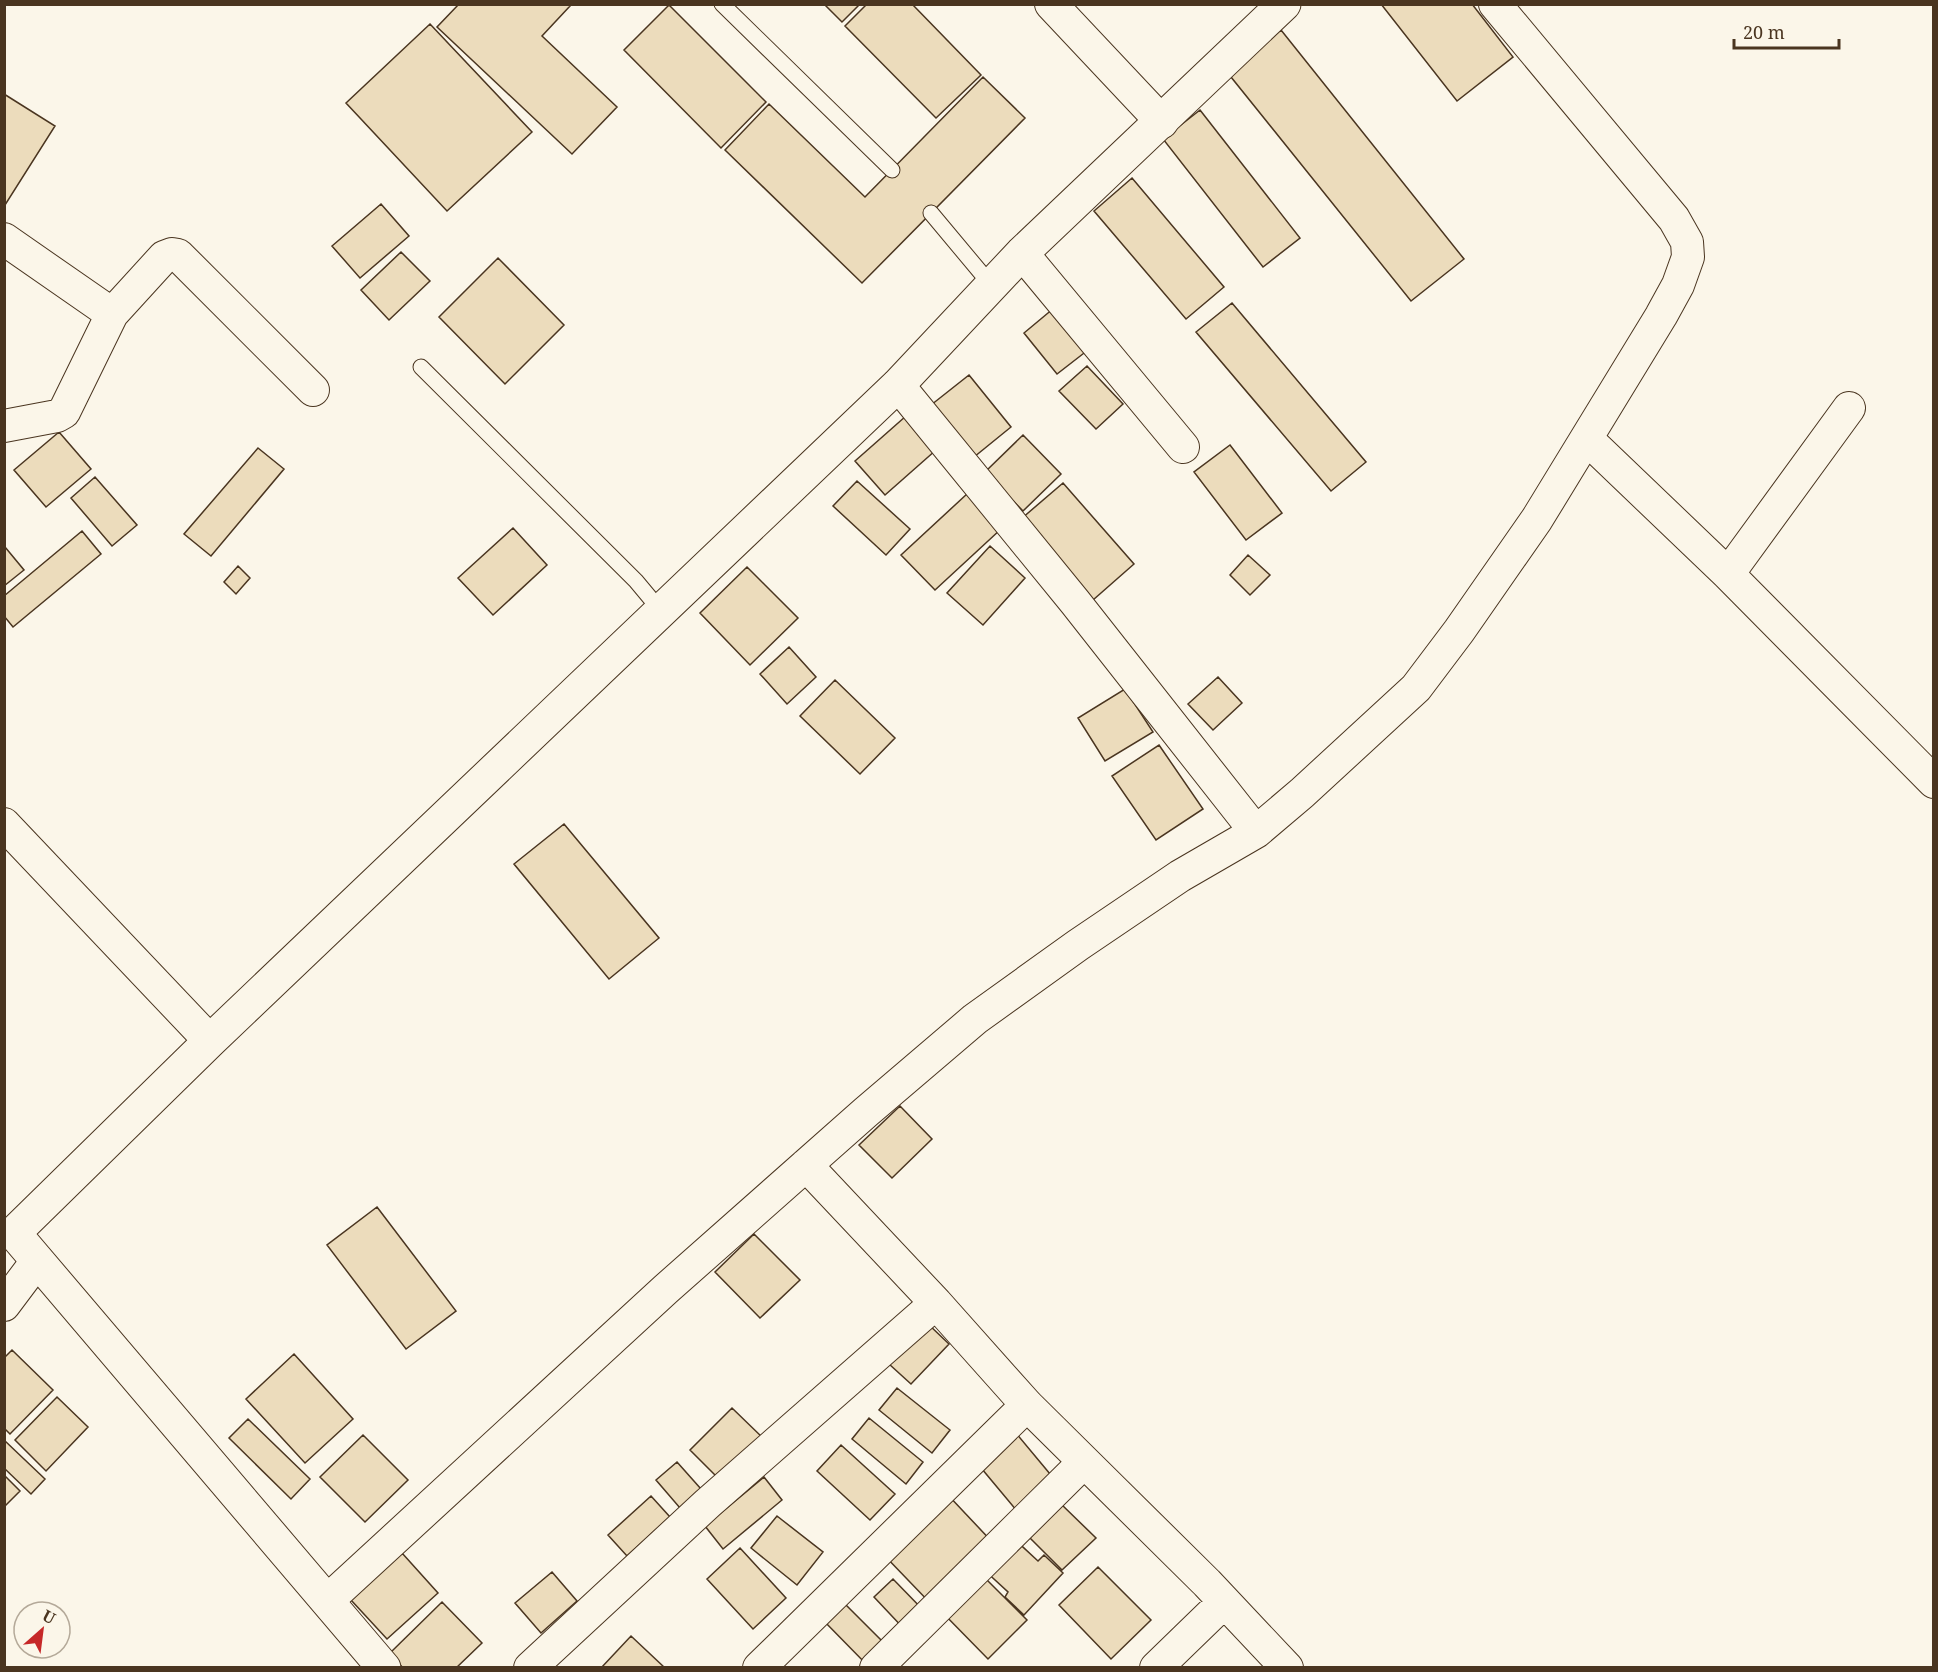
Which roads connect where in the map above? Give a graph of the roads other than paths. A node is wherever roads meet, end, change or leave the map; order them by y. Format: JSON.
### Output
{"nodes":[{"id":1,"x":722,"y":4,"type":"edge"},
{"id":2,"x":1051,"y":4,"type":"edge"},
{"id":3,"x":1284,"y":4,"type":"edge"},
{"id":4,"x":1495,"y":4,"type":"edge"},
{"id":5,"x":1162,"y":122,"type":"junction"},
{"id":6,"x":891,"y":170,"type":"dead end"},
{"id":7,"x":931,"y":213,"type":"dead end"},
{"id":8,"x":4,"y":239,"type":"edge"},
{"id":9,"x":1022,"y":253,"type":"junction"},
{"id":10,"x":992,"y":286,"type":"junction"},
{"id":11,"x":112,"y":314,"type":"junction"},
{"id":12,"x":421,"y":367,"type":"dead end"},
{"id":13,"x":898,"y":385,"type":"junction"},
{"id":14,"x":313,"y":390,"type":"dead end"},
{"id":15,"x":1849,"y":408,"type":"dead end"},
{"id":16,"x":4,"y":426,"type":"edge"},
{"id":17,"x":1587,"y":439,"type":"junction"},
{"id":18,"x":1183,"y":447,"type":"dead end"},
{"id":19,"x":1728,"y":574,"type":"junction"},
{"id":20,"x":661,"y":611,"type":"junction"},
{"id":21,"x":1934,"y":782,"type":"edge"},
{"id":22,"x":4,"y":824,"type":"edge"},
{"id":23,"x":1256,"y":832,"type":"junction"},
{"id":24,"x":210,"y":1041,"type":"junction"},
{"id":25,"x":806,"y":1165,"type":"junction"},
{"id":26,"x":9,"y":1228,"type":"edge"},
{"id":27,"x":37,"y":1261,"type":"junction"},
{"id":28,"x":936,"y":1303,"type":"junction"},
{"id":29,"x":4,"y":1305,"type":"edge"},
{"id":30,"x":1027,"y":1405,"type":"junction"},
{"id":31,"x":1084,"y":1462,"type":"junction"},
{"id":32,"x":327,"y":1601,"type":"junction"},
{"id":33,"x":1224,"y":1602,"type":"junction"},
{"id":34,"x":384,"y":1668,"type":"edge"},
{"id":35,"x":530,"y":1668,"type":"edge"},
{"id":36,"x":759,"y":1668,"type":"edge"},
{"id":37,"x":876,"y":1668,"type":"edge"},
{"id":38,"x":1156,"y":1668,"type":"edge"},
{"id":39,"x":1287,"y":1668,"type":"edge"}],
"edges":[{"from":1,"to":6,"type":"lane"},
{"from":2,"to":5,"type":"street"},
{"from":3,"to":5,"type":"street"},
{"from":4,"to":17,"type":"street"},
{"from":5,"to":9,"type":"street"},
{"from":7,"to":10,"type":"lane"},
{"from":8,"to":11,"type":"street"},
{"from":9,"to":10,"type":"street"},
{"from":9,"to":18,"type":"street"},
{"from":10,"to":13,"type":"street"},
{"from":11,"to":14,"type":"street"},
{"from":11,"to":16,"type":"street"},
{"from":12,"to":20,"type":"lane"},
{"from":13,"to":20,"type":"street"},
{"from":13,"to":23,"type":"street"},
{"from":15,"to":19,"type":"street"},
{"from":17,"to":19,"type":"street"},
{"from":17,"to":23,"type":"street"},
{"from":19,"to":21,"type":"street"},
{"from":20,"to":24,"type":"street"},
{"from":22,"to":24,"type":"street"},
{"from":23,"to":25,"type":"street"},
{"from":24,"to":26,"type":"street"},
{"from":25,"to":28,"type":"street"},
{"from":25,"to":32,"type":"street"},
{"from":26,"to":27,"type":"street"},
{"from":27,"to":29,"type":"street"},
{"from":27,"to":32,"type":"street"},
{"from":28,"to":30,"type":"street"},
{"from":28,"to":35,"type":"street"},
{"from":30,"to":31,"type":"street"},
{"from":30,"to":36,"type":"street"},
{"from":31,"to":33,"type":"street"},
{"from":31,"to":37,"type":"street"},
{"from":32,"to":34,"type":"street"},
{"from":33,"to":38,"type":"street"},
{"from":33,"to":39,"type":"street"}]}
